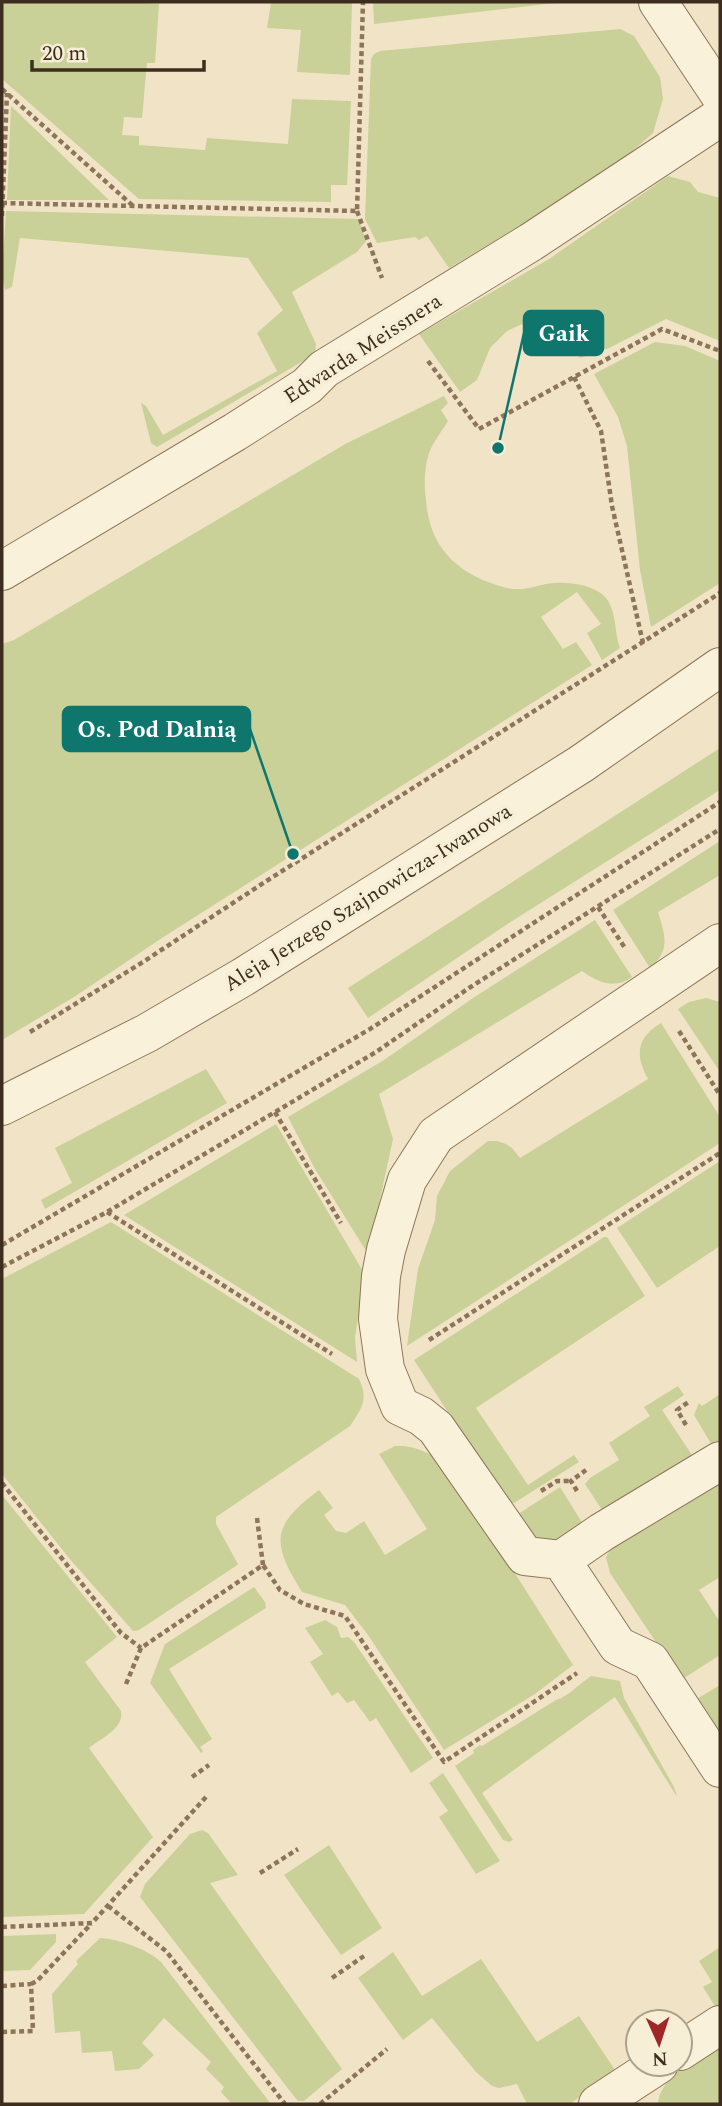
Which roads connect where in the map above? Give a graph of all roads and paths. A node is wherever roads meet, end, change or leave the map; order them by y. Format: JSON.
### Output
{"nodes":[{"id":1,"x":363,"y":2,"type":"edge"},
{"id":2,"x":658,"y":2,"type":"edge"},
{"id":3,"x":2,"y":89,"type":"edge"},
{"id":4,"x":7,"y":93,"type":"junction"},
{"id":5,"x":720,"y":95,"type":"edge"},
{"id":6,"x":720,"y":117,"type":"edge"},
{"id":7,"x":2,"y":203,"type":"edge"},
{"id":8,"x":133,"y":206,"type":"junction"},
{"id":9,"x":357,"y":211,"type":"junction"},
{"id":10,"x":2,"y":216,"type":"edge"},
{"id":11,"x":399,"y":323,"type":"junction"},
{"id":12,"x":720,"y":351,"type":"edge"},
{"id":13,"x":574,"y":377,"type":"junction"},
{"id":14,"x":2,"y":571,"type":"edge"},
{"id":15,"x":720,"y":593,"type":"edge"},
{"id":16,"x":643,"y":643,"type":"junction"},
{"id":17,"x":720,"y":667,"type":"edge"},
{"id":18,"x":720,"y":802,"type":"edge"},
{"id":19,"x":720,"y":829,"type":"edge"},
{"id":20,"x":720,"y":943,"type":"edge"},
{"id":21,"x":23,"y":1036,"type":"dead end"},
{"id":22,"x":2,"y":1106,"type":"edge"},
{"id":23,"x":275,"y":1112,"type":"junction"},
{"id":24,"x":2,"y":1245,"type":"edge"},
{"id":25,"x":2,"y":1267,"type":"edge"},
{"id":26,"x":381,"y":1276,"type":"junction"},
{"id":27,"x":690,"y":1401,"type":"dead end"},
{"id":28,"x":689,"y":1430,"type":"dead end"},
{"id":29,"x":720,"y":1461,"type":"edge"},
{"id":30,"x":571,"y":1481,"type":"dead end"},
{"id":31,"x":557,"y":1482,"type":"dead end"},
{"id":32,"x":2,"y":1483,"type":"edge"},
{"id":33,"x":257,"y":1518,"type":"dead end"},
{"id":34,"x":561,"y":1560,"type":"junction"},
{"id":35,"x":263,"y":1566,"type":"junction"},
{"id":36,"x":618,"y":1646,"type":"junction"},
{"id":37,"x":141,"y":1648,"type":"junction"},
{"id":38,"x":126,"y":1684,"type":"dead end"},
{"id":39,"x":209,"y":1765,"type":"dead end"},
{"id":40,"x":720,"y":1768,"type":"edge"},
{"id":41,"x":192,"y":1777,"type":"dead end"},
{"id":42,"x":206,"y":1797,"type":"dead end"},
{"id":43,"x":298,"y":1849,"type":"dead end"},
{"id":44,"x":260,"y":1873,"type":"dead end"},
{"id":45,"x":108,"y":1906,"type":"junction"},
{"id":46,"x":92,"y":1923,"type":"junction"},
{"id":47,"x":2,"y":1927,"type":"edge"},
{"id":48,"x":364,"y":1956,"type":"dead end"},
{"id":49,"x":332,"y":1978,"type":"dead end"},
{"id":50,"x":31,"y":1984,"type":"junction"},
{"id":51,"x":2,"y":1986,"type":"edge"},
{"id":52,"x":720,"y":2025,"type":"edge"},
{"id":53,"x":2,"y":2032,"type":"edge"},
{"id":54,"x":694,"y":2042,"type":"edge"},
{"id":55,"x":387,"y":2049,"type":"dead end"},
{"id":56,"x":638,"y":2078,"type":"edge"},
{"id":57,"x":285,"y":2104,"type":"edge"},
{"id":58,"x":320,"y":2104,"type":"edge"},
{"id":59,"x":598,"y":2104,"type":"edge"}],
"edges":[{"from":1,"to":9,"type":"path"},
{"from":2,"to":5,"type":"street"},
{"from":3,"to":4,"type":"path"},
{"from":4,"to":7,"type":"path"},
{"from":4,"to":8,"type":"path"},
{"from":6,"to":11,"type":"street","name":"Edwarda Meissnera"},
{"from":7,"to":8,"type":"path"},
{"from":7,"to":10,"type":"path"},
{"from":8,"to":9,"type":"path"},
{"from":9,"to":11,"type":"path"},
{"from":11,"to":13,"type":"path"},
{"from":11,"to":14,"type":"street","name":"Edwarda Meissnera"},
{"from":12,"to":13,"type":"path"},
{"from":13,"to":16,"type":"path"},
{"from":15,"to":16,"type":"path"},
{"from":16,"to":21,"type":"path"},
{"from":17,"to":22,"type":"street","name":"Aleja Jerzego Szajnowicza-Iwanowa"},
{"from":18,"to":24,"type":"path"},
{"from":19,"to":23,"type":"path"},
{"from":20,"to":26,"type":"street"},
{"from":23,"to":25,"type":"path"},
{"from":23,"to":26,"type":"path"},
{"from":26,"to":34,"type":"street"},
{"from":27,"to":28,"type":"path"},
{"from":29,"to":34,"type":"street"},
{"from":30,"to":31,"type":"path"},
{"from":32,"to":37,"type":"path"},
{"from":33,"to":35,"type":"path"},
{"from":34,"to":36,"type":"street"},
{"from":35,"to":36,"type":"path"},
{"from":35,"to":37,"type":"path"},
{"from":36,"to":40,"type":"street"},
{"from":37,"to":38,"type":"path"},
{"from":39,"to":41,"type":"path"},
{"from":42,"to":45,"type":"path"},
{"from":43,"to":44,"type":"path"},
{"from":45,"to":46,"type":"path"},
{"from":45,"to":57,"type":"path"},
{"from":46,"to":47,"type":"path"},
{"from":46,"to":50,"type":"path"},
{"from":48,"to":49,"type":"path"},
{"from":50,"to":51,"type":"path"},
{"from":50,"to":53,"type":"path"},
{"from":52,"to":54,"type":"street"},
{"from":55,"to":58,"type":"path"},
{"from":56,"to":59,"type":"street"}]}
